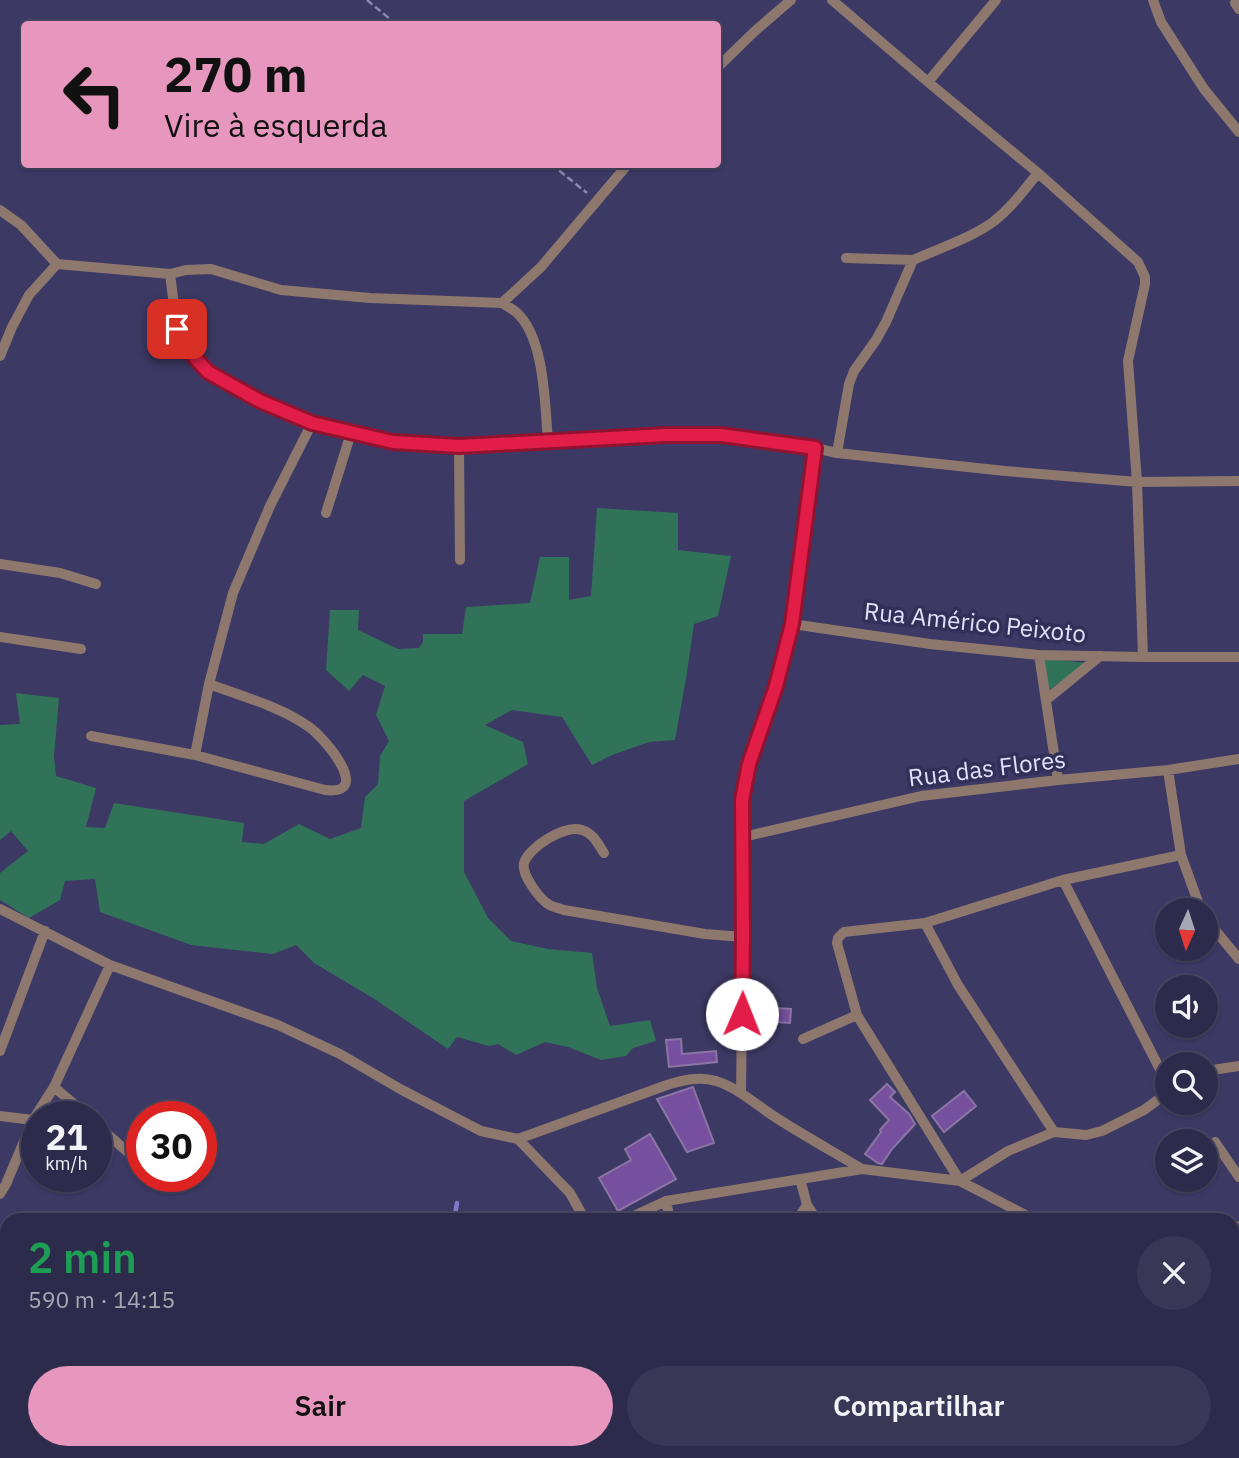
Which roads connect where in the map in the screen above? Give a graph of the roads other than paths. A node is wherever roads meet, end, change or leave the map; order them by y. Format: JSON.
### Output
{"nodes":[{"id":1,"x":791,"y":0,"type":"edge"},
{"id":2,"x":832,"y":0,"type":"edge"},
{"id":3,"x":996,"y":0,"type":"edge"},
{"id":4,"x":1153,"y":0,"type":"edge"},
{"id":5,"x":721,"y":64,"type":"edge"},
{"id":6,"x":928,"y":82,"type":"junction"},
{"id":7,"x":1239,"y":132,"type":"edge"},
{"id":8,"x":625,"y":168,"type":"edge"},
{"id":9,"x":1038,"y":173,"type":"junction"},
{"id":10,"x":0,"y":210,"type":"edge"},
{"id":11,"x":846,"y":258,"type":"dead end"},
{"id":12,"x":913,"y":260,"type":"junction"},
{"id":13,"x":57,"y":264,"type":"junction"},
{"id":14,"x":170,"y":274,"type":"junction"},
{"id":15,"x":502,"y":303,"type":"junction"},
{"id":16,"x":0,"y":356,"type":"edge"},
{"id":17,"x":312,"y":423,"type":"junction"},
{"id":18,"x":351,"y":433,"type":"junction"},
{"id":19,"x":548,"y":442,"type":"junction"},
{"id":20,"x":459,"y":446,"type":"junction"},
{"id":21,"x":815,"y":448,"type":"junction"},
{"id":22,"x":837,"y":453,"type":"junction"},
{"id":23,"x":1239,"y":481,"type":"edge"},
{"id":24,"x":1138,"y":482,"type":"junction"},
{"id":25,"x":326,"y":513,"type":"dead end"},
{"id":26,"x":460,"y":560,"type":"dead end"},
{"id":27,"x":0,"y":564,"type":"edge"},
{"id":28,"x":96,"y":584,"type":"dead end"},
{"id":29,"x":792,"y":624,"type":"junction"},
{"id":30,"x":0,"y":637,"type":"edge"},
{"id":31,"x":81,"y":649,"type":"dead end"},
{"id":32,"x":1039,"y":655,"type":"junction"},
{"id":33,"x":1100,"y":656,"type":"junction"},
{"id":34,"x":1143,"y":657,"type":"junction"},
{"id":35,"x":1239,"y":657,"type":"edge"},
{"id":36,"x":209,"y":684,"type":"junction"},
{"id":37,"x":1045,"y":700,"type":"junction"},
{"id":38,"x":90,"y":736,"type":"dead end"},
{"id":39,"x":195,"y":755,"type":"junction"},
{"id":40,"x":1239,"y":759,"type":"edge"},
{"id":41,"x":1168,"y":770,"type":"junction"},
{"id":42,"x":1058,"y":780,"type":"junction"},
{"id":43,"x":743,"y":836,"type":"junction"},
{"id":44,"x":604,"y":853,"type":"dead end"},
{"id":45,"x":1181,"y":855,"type":"junction"},
{"id":46,"x":1063,"y":880,"type":"junction"},
{"id":47,"x":1197,"y":898,"type":"edge"},
{"id":48,"x":0,"y":909,"type":"edge"},
{"id":49,"x":925,"y":923,"type":"junction"},
{"id":50,"x":45,"y":931,"type":"junction"},
{"id":51,"x":1218,"y":934,"type":"edge"},
{"id":52,"x":743,"y":937,"type":"junction"},
{"id":53,"x":1239,"y":959,"type":"edge"},
{"id":54,"x":110,"y":965,"type":"junction"},
{"id":55,"x":857,"y":1015,"type":"junction"},
{"id":56,"x":803,"y":1039,"type":"dead end"},
{"id":57,"x":0,"y":1051,"type":"edge"},
{"id":58,"x":1155,"y":1060,"type":"edge"},
{"id":59,"x":1239,"y":1066,"type":"edge"},
{"id":60,"x":1218,"y":1069,"type":"edge"},
{"id":61,"x":54,"y":1087,"type":"junction"},
{"id":62,"x":741,"y":1092,"type":"junction"},
{"id":63,"x":45,"y":1101,"type":"edge"},
{"id":64,"x":70,"y":1101,"type":"edge"},
{"id":65,"x":1155,"y":1102,"type":"edge"},
{"id":66,"x":0,"y":1116,"type":"edge"},
{"id":67,"x":21,"y":1119,"type":"edge"},
{"id":68,"x":1054,"y":1132,"type":"junction"},
{"id":69,"x":112,"y":1138,"type":"edge"},
{"id":70,"x":518,"y":1139,"type":"junction"},
{"id":71,"x":1218,"y":1146,"type":"edge"},
{"id":72,"x":21,"y":1148,"type":"edge"},
{"id":73,"x":126,"y":1151,"type":"edge"},
{"id":74,"x":862,"y":1169,"type":"junction"},
{"id":75,"x":1239,"y":1177,"type":"edge"},
{"id":76,"x":800,"y":1179,"type":"junction"},
{"id":77,"x":960,"y":1181,"type":"junction"},
{"id":78,"x":0,"y":1194,"type":"edge"},
{"id":79,"x":666,"y":1200,"type":"junction"},
{"id":80,"x":807,"y":1205,"type":"junction"},
{"id":81,"x":581,"y":1213,"type":"edge"},
{"id":82,"x":639,"y":1213,"type":"edge"},
{"id":83,"x":669,"y":1213,"type":"edge"},
{"id":84,"x":802,"y":1213,"type":"edge"},
{"id":85,"x":812,"y":1213,"type":"edge"},
{"id":86,"x":1022,"y":1213,"type":"edge"}],
"edges":[{"from":1,"to":5,"type":"street"},
{"from":2,"to":6,"type":"street"},
{"from":3,"to":6,"type":"street"},
{"from":4,"to":7,"type":"street"},
{"from":6,"to":9,"type":"street"},
{"from":8,"to":15,"type":"street"},
{"from":9,"to":12,"type":"street"},
{"from":9,"to":24,"type":"street"},
{"from":10,"to":13,"type":"street"},
{"from":11,"to":12,"type":"street"},
{"from":12,"to":22,"type":"street"},
{"from":13,"to":14,"type":"street"},
{"from":13,"to":16,"type":"street"},
{"from":14,"to":15,"type":"street"},
{"from":14,"to":17,"type":"street"},
{"from":15,"to":19,"type":"street"},
{"from":17,"to":18,"type":"street"},
{"from":17,"to":36,"type":"street"},
{"from":18,"to":20,"type":"street"},
{"from":18,"to":25,"type":"street"},
{"from":19,"to":20,"type":"street"},
{"from":19,"to":21,"type":"street"},
{"from":20,"to":26,"type":"street"},
{"from":21,"to":22,"type":"street"},
{"from":21,"to":29,"type":"street"},
{"from":22,"to":24,"type":"street"},
{"from":23,"to":24,"type":"street"},
{"from":24,"to":34,"type":"street"},
{"from":27,"to":28,"type":"street"},
{"from":29,"to":32,"type":"street","name":"Rua Américo Peixoto"},
{"from":29,"to":43,"type":"street"},
{"from":30,"to":31,"type":"street"},
{"from":32,"to":33,"type":"street","name":"Rua Américo Peixoto"},
{"from":32,"to":37,"type":"street"},
{"from":33,"to":34,"type":"street","name":"Rua Américo Peixoto"},
{"from":33,"to":37,"type":"street"},
{"from":34,"to":35,"type":"street","name":"Rua Américo Peixoto"},
{"from":36,"to":39,"type":"street"},
{"from":36,"to":39,"type":"street"},
{"from":37,"to":42,"type":"street"},
{"from":38,"to":39,"type":"street"},
{"from":40,"to":41,"type":"street","name":"Rua das Flores"},
{"from":41,"to":42,"type":"street","name":"Rua das Flores"},
{"from":41,"to":45,"type":"street"},
{"from":42,"to":43,"type":"street","name":"Rua das Flores"},
{"from":43,"to":52,"type":"street"},
{"from":44,"to":52,"type":"street"},
{"from":45,"to":46,"type":"street"},
{"from":45,"to":47,"type":"street"},
{"from":46,"to":49,"type":"street"},
{"from":46,"to":58,"type":"street"},
{"from":48,"to":50,"type":"street"},
{"from":49,"to":55,"type":"street"},
{"from":49,"to":68,"type":"street"},
{"from":50,"to":54,"type":"street"},
{"from":50,"to":57,"type":"street"},
{"from":51,"to":53,"type":"street"},
{"from":52,"to":62,"type":"street"},
{"from":54,"to":61,"type":"street"},
{"from":54,"to":70,"type":"street"},
{"from":55,"to":56,"type":"street"},
{"from":55,"to":77,"type":"street"},
{"from":59,"to":60,"type":"street"},
{"from":61,"to":63,"type":"street"},
{"from":61,"to":64,"type":"street"},
{"from":62,"to":70,"type":"street"},
{"from":62,"to":74,"type":"street"},
{"from":65,"to":68,"type":"street"},
{"from":66,"to":67,"type":"street"},
{"from":68,"to":77,"type":"street"},
{"from":69,"to":73,"type":"street"},
{"from":70,"to":81,"type":"street"},
{"from":71,"to":75,"type":"street"},
{"from":72,"to":78,"type":"street"},
{"from":74,"to":76,"type":"street"},
{"from":74,"to":77,"type":"street"},
{"from":76,"to":79,"type":"street"},
{"from":76,"to":80,"type":"street"},
{"from":77,"to":86,"type":"street"},
{"from":79,"to":82,"type":"street"},
{"from":79,"to":83,"type":"street"},
{"from":80,"to":84,"type":"street"},
{"from":80,"to":85,"type":"street"}]}
